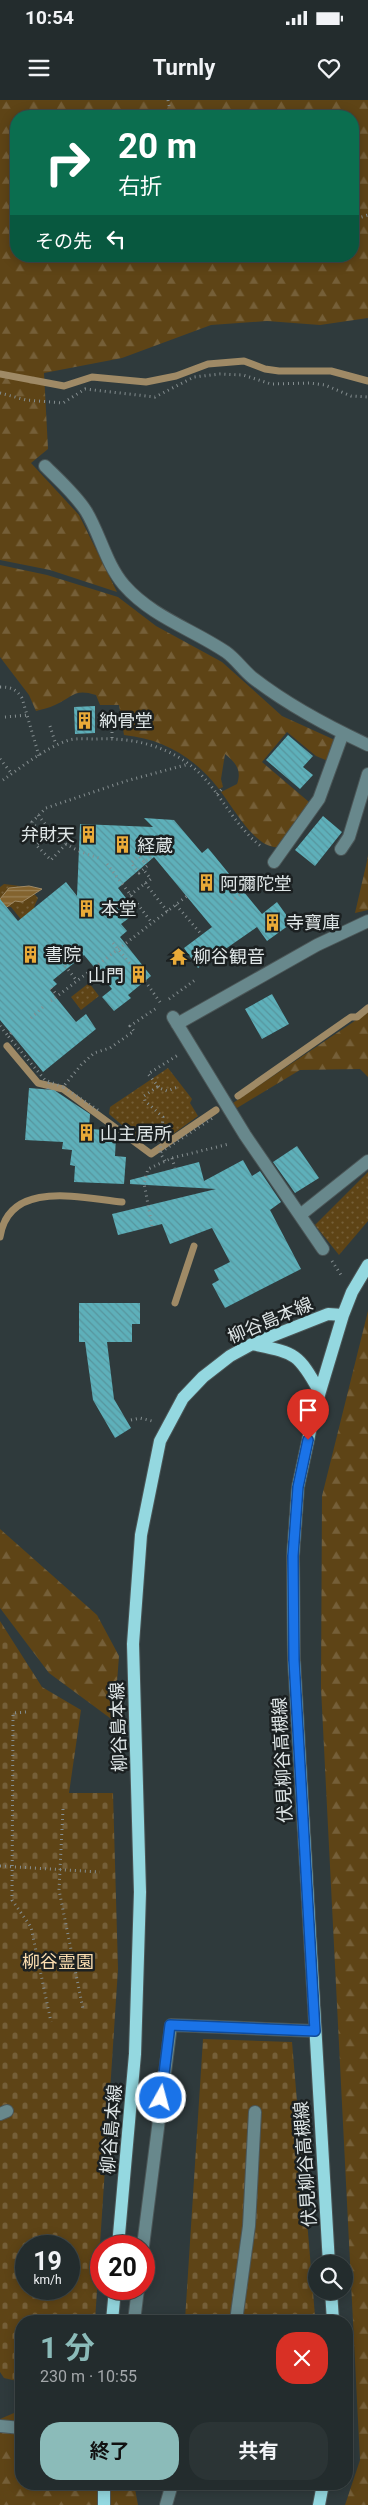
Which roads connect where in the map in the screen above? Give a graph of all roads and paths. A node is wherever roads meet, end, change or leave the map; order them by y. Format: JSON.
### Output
{"nodes":[{"id":1,"x":0,"y":393,"type":"edge"},
{"id":2,"x":368,"y":397,"type":"edge"},
{"id":3,"x":44,"y":466,"type":"dead end"},
{"id":4,"x":0,"y":686,"type":"edge"},
{"id":5,"x":28,"y":715,"type":"junction"},
{"id":6,"x":5,"y":717,"type":"dead end"},
{"id":7,"x":50,"y":726,"type":"dead end"},
{"id":8,"x":112,"y":727,"type":"dead end"},
{"id":9,"x":343,"y":733,"type":"junction"},
{"id":10,"x":86,"y":734,"type":"dead end"},
{"id":11,"x":112,"y":738,"type":"junction"},
{"id":12,"x":86,"y":739,"type":"junction"},
{"id":13,"x":56,"y":745,"type":"junction"},
{"id":14,"x":368,"y":745,"type":"edge"},
{"id":15,"x":39,"y":756,"type":"junction"},
{"id":16,"x":0,"y":759,"type":"edge"},
{"id":17,"x":190,"y":764,"type":"junction"},
{"id":18,"x":12,"y":774,"type":"junction"},
{"id":19,"x":368,"y":774,"type":"edge"},
{"id":20,"x":3,"y":780,"type":"dead end"},
{"id":21,"x":222,"y":789,"type":"dead end"},
{"id":22,"x":217,"y":794,"type":"junction"},
{"id":23,"x":38,"y":815,"type":"junction"},
{"id":24,"x":145,"y":836,"type":"dead end"},
{"id":25,"x":66,"y":844,"type":"junction"},
{"id":26,"x":342,"y":850,"type":"dead end"},
{"id":27,"x":277,"y":858,"type":"junction"},
{"id":28,"x":102,"y":859,"type":"dead end"},
{"id":29,"x":144,"y":862,"type":"junction"},
{"id":30,"x":107,"y":864,"type":"dead end"},
{"id":31,"x":143,"y":869,"type":"junction"},
{"id":32,"x":145,"y":883,"type":"junction"},
{"id":33,"x":130,"y":895,"type":"junction"},
{"id":34,"x":187,"y":896,"type":"dead end"},
{"id":35,"x":232,"y":902,"type":"dead end"},
{"id":36,"x":176,"y":905,"type":"junction"},
{"id":37,"x":168,"y":912,"type":"junction"},
{"id":38,"x":368,"y":921,"type":"edge"},
{"id":39,"x":152,"y":923,"type":"junction"},
{"id":40,"x":202,"y":935,"type":"dead end"},
{"id":41,"x":113,"y":943,"type":"dead end"},
{"id":42,"x":118,"y":950,"type":"junction"},
{"id":43,"x":59,"y":958,"type":"dead end"},
{"id":44,"x":133,"y":967,"type":"dead end"},
{"id":45,"x":195,"y":980,"type":"dead end"},
{"id":46,"x":77,"y":981,"type":"junction"},
{"id":47,"x":144,"y":981,"type":"dead end"},
{"id":48,"x":51,"y":988,"type":"dead end"},
{"id":49,"x":57,"y":996,"type":"junction"},
{"id":50,"x":51,"y":1001,"type":"dead end"},
{"id":51,"x":161,"y":1003,"type":"dead end"},
{"id":52,"x":43,"y":1007,"type":"dead end"},
{"id":53,"x":31,"y":1018,"type":"dead end"},
{"id":54,"x":0,"y":1026,"type":"edge"},
{"id":55,"x":191,"y":1047,"type":"junction"},
{"id":56,"x":49,"y":1083,"type":"junction"},
{"id":57,"x":63,"y":1087,"type":"junction"},
{"id":58,"x":178,"y":1087,"type":"dead end"},
{"id":59,"x":159,"y":1088,"type":"junction"},
{"id":60,"x":48,"y":1089,"type":"dead end"},
{"id":61,"x":98,"y":1110,"type":"dead end"},
{"id":62,"x":215,"y":1116,"type":"dead end"},
{"id":63,"x":245,"y":1135,"type":"junction"},
{"id":64,"x":161,"y":1152,"type":"junction"},
{"id":65,"x":172,"y":1158,"type":"junction"},
{"id":66,"x":165,"y":1161,"type":"junction"},
{"id":67,"x":368,"y":1161,"type":"edge"},
{"id":68,"x":175,"y":1168,"type":"dead end"},
{"id":69,"x":304,"y":1212,"type":"dead end"},
{"id":70,"x":152,"y":1226,"type":"dead end"},
{"id":71,"x":324,"y":1249,"type":"dead end"},
{"id":72,"x":368,"y":1265,"type":"edge"},
{"id":73,"x":343,"y":1315,"type":"junction"},
{"id":74,"x":252,"y":1344,"type":"junction"},
{"id":75,"x":319,"y":1391,"type":"junction"},
{"id":76,"x":131,"y":1420,"type":"dead end"},
{"id":77,"x":156,"y":1423,"type":"dead end"},
{"id":78,"x":26,"y":1712,"type":"dead end"},
{"id":79,"x":63,"y":1809,"type":"dead end"},
{"id":80,"x":0,"y":1866,"type":"edge"},
{"id":81,"x":13,"y":1867,"type":"junction"},
{"id":82,"x":61,"y":1870,"type":"junction"},
{"id":83,"x":100,"y":1872,"type":"dead end"},
{"id":84,"x":84,"y":2009,"type":"dead end"},
{"id":85,"x":51,"y":2022,"type":"dead end"},
{"id":86,"x":315,"y":2031,"type":"junction"},
{"id":87,"x":255,"y":2112,"type":"dead end"},
{"id":88,"x":119,"y":2235,"type":"edge"},
{"id":89,"x":144,"y":2235,"type":"edge"},
{"id":90,"x":328,"y":2255,"type":"edge"},
{"id":91,"x":113,"y":2300,"type":"edge"},
{"id":92,"x":137,"y":2300,"type":"edge"},
{"id":93,"x":332,"y":2300,"type":"edge"},
{"id":94,"x":112,"y":2315,"type":"edge"},
{"id":95,"x":135,"y":2315,"type":"edge"},
{"id":96,"x":237,"y":2315,"type":"edge"},
{"id":97,"x":333,"y":2315,"type":"edge"},
{"id":98,"x":0,"y":2426,"type":"edge"},
{"id":99,"x":15,"y":2427,"type":"edge"},
{"id":100,"x":104,"y":2490,"type":"edge"},
{"id":101,"x":170,"y":2490,"type":"edge"},
{"id":102,"x":322,"y":2490,"type":"edge"},
{"id":103,"x":104,"y":2505,"type":"edge"},
{"id":104,"x":166,"y":2505,"type":"edge"},
{"id":105,"x":319,"y":2505,"type":"edge"}],
"edges":[{"from":1,"to":2,"type":"path"},
{"from":3,"to":9,"type":"street"},
{"from":4,"to":5,"type":"path"},
{"from":5,"to":6,"type":"path"},
{"from":5,"to":15,"type":"path"},
{"from":7,"to":13,"type":"path"},
{"from":8,"to":11,"type":"path"},
{"from":9,"to":14,"type":"street"},
{"from":9,"to":27,"type":"street"},
{"from":10,"to":12,"type":"path"},
{"from":11,"to":12,"type":"path"},
{"from":11,"to":17,"type":"path"},
{"from":12,"to":13,"type":"path"},
{"from":13,"to":15,"type":"path"},
{"from":15,"to":18,"type":"path"},
{"from":16,"to":18,"type":"path"},
{"from":17,"to":22,"type":"path"},
{"from":17,"to":23,"type":"path"},
{"from":18,"to":20,"type":"path"},
{"from":19,"to":26,"type":"street"},
{"from":21,"to":22,"type":"path"},
{"from":22,"to":27,"type":"path"},
{"from":23,"to":25,"type":"path"},
{"from":23,"to":25,"type":"path"},
{"from":24,"to":29,"type":"path"},
{"from":25,"to":28,"type":"path"},
{"from":27,"to":35,"type":"path"},
{"from":29,"to":31,"type":"path"},
{"from":29,"to":31,"type":"path"},
{"from":30,"to":33,"type":"path"},
{"from":31,"to":32,"type":"path"},
{"from":32,"to":33,"type":"path"},
{"from":32,"to":37,"type":"path"},
{"from":33,"to":39,"type":"path"},
{"from":34,"to":36,"type":"path"},
{"from":36,"to":37,"type":"path"},
{"from":36,"to":40,"type":"path"},
{"from":37,"to":39,"type":"path"},
{"from":38,"to":55,"type":"street"},
{"from":39,"to":42,"type":"path"},
{"from":41,"to":42,"type":"path"},
{"from":42,"to":44,"type":"path"},
{"from":42,"to":46,"type":"path"},
{"from":43,"to":46,"type":"path"},
{"from":45,"to":57,"type":"path"},
{"from":46,"to":49,"type":"path"},
{"from":47,"to":51,"type":"path"},
{"from":48,"to":49,"type":"path"},
{"from":49,"to":50,"type":"path"},
{"from":52,"to":53,"type":"path"},
{"from":54,"to":56,"type":"path"},
{"from":55,"to":59,"type":"path"},
{"from":55,"to":63,"type":"street"},
{"from":56,"to":57,"type":"path"},
{"from":56,"to":60,"type":"path"},
{"from":57,"to":61,"type":"path"},
{"from":58,"to":59,"type":"path"},
{"from":59,"to":64,"type":"path"},
{"from":62,"to":64,"type":"path"},
{"from":63,"to":65,"type":"path"},
{"from":63,"to":71,"type":"street"},
{"from":64,"to":66,"type":"path"},
{"from":65,"to":66,"type":"path"},
{"from":65,"to":68,"type":"path"},
{"from":66,"to":70,"type":"path"},
{"from":67,"to":69,"type":"street"},
{"from":72,"to":73,"type":"main road","name":"伏見柳谷高槻線"},
{"from":73,"to":74,"type":"main road","name":"柳谷島本線"},
{"from":73,"to":75,"type":"main road","name":"伏見柳谷高槻線"},
{"from":74,"to":75,"type":"main road"},
{"from":74,"to":88,"type":"main road","name":"柳谷島本線"},
{"from":75,"to":86,"type":"main road","name":"伏見柳谷高槻線"},
{"from":76,"to":77,"type":"path"},
{"from":78,"to":81,"type":"path"},
{"from":79,"to":82,"type":"path"},
{"from":80,"to":81,"type":"path"},
{"from":81,"to":82,"type":"path"},
{"from":81,"to":85,"type":"path"},
{"from":82,"to":83,"type":"path"},
{"from":82,"to":84,"type":"path"},
{"from":86,"to":89,"type":"street"},
{"from":86,"to":90,"type":"main road","name":"伏見柳谷高槻線"},
{"from":87,"to":96,"type":"street"},
{"from":91,"to":94,"type":"main road"},
{"from":92,"to":95,"type":"street"},
{"from":93,"to":97,"type":"main road"},
{"from":98,"to":99,"type":"street"},
{"from":100,"to":103,"type":"main road"},
{"from":101,"to":104,"type":"street"},
{"from":102,"to":105,"type":"main road"}]}
